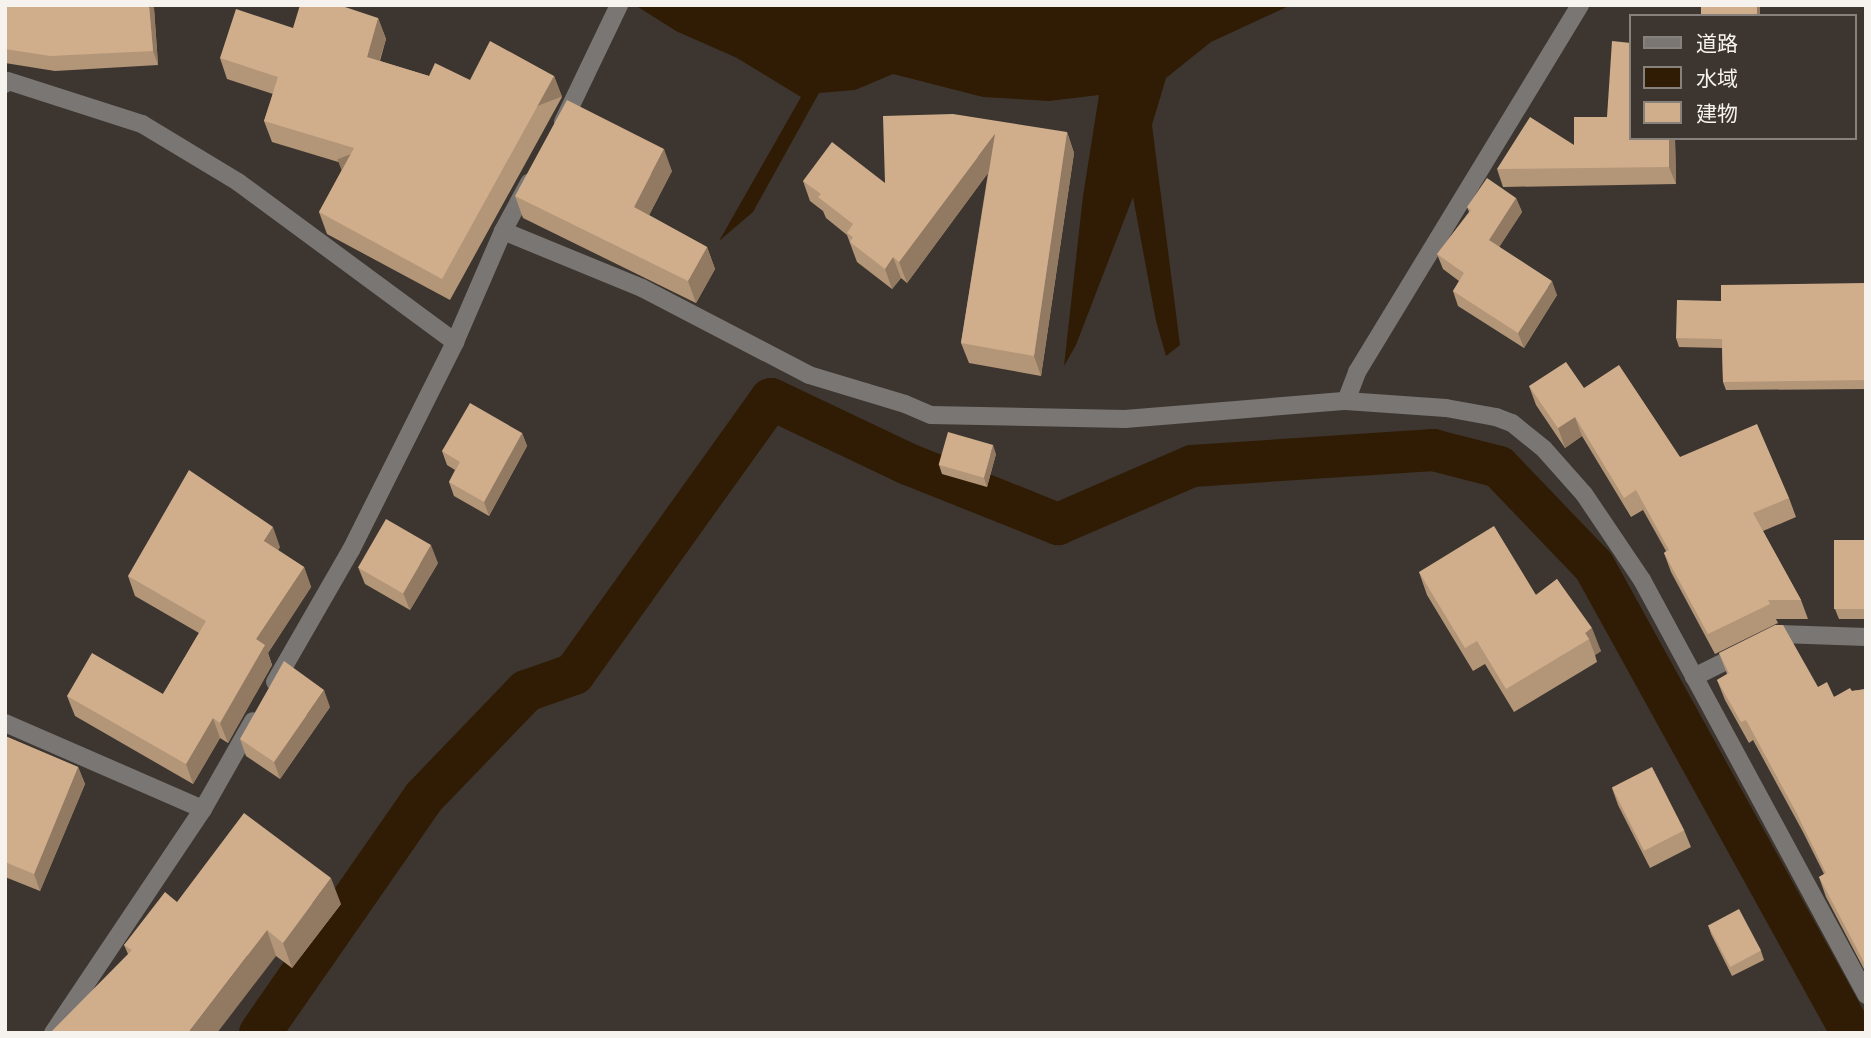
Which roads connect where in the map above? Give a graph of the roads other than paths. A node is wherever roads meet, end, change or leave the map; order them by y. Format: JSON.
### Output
{"nodes":[{"id":1,"x":1580,"y":5,"type":"edge"},
{"id":2,"x":615,"y":12,"type":"edge"},
{"id":3,"x":5,"y":84,"type":"edge"},
{"id":4,"x":554,"y":139,"type":"edge"},
{"id":5,"x":541,"y":162,"type":"edge"},
{"id":6,"x":503,"y":231,"type":"junction"},
{"id":7,"x":455,"y":342,"type":"junction"},
{"id":8,"x":1346,"y":401,"type":"junction"},
{"id":9,"x":1866,"y":636,"type":"edge"},
{"id":10,"x":1694,"y":677,"type":"junction"},
{"id":11,"x":5,"y":723,"type":"edge"},
{"id":12,"x":203,"y":809,"type":"junction"},
{"id":13,"x":1866,"y":995,"type":"edge"},
{"id":14,"x":53,"y":1033,"type":"edge"}],
"edges":[{"from":1,"to":8,"type":"street"},
{"from":2,"to":4,"type":"street"},
{"from":3,"to":7,"type":"street"},
{"from":5,"to":6,"type":"street"},
{"from":6,"to":7,"type":"street"},
{"from":6,"to":8,"type":"street"},
{"from":7,"to":12,"type":"street"},
{"from":8,"to":10,"type":"street"},
{"from":9,"to":10,"type":"street"},
{"from":10,"to":13,"type":"street"},
{"from":11,"to":12,"type":"street"},
{"from":12,"to":14,"type":"street"}]}
